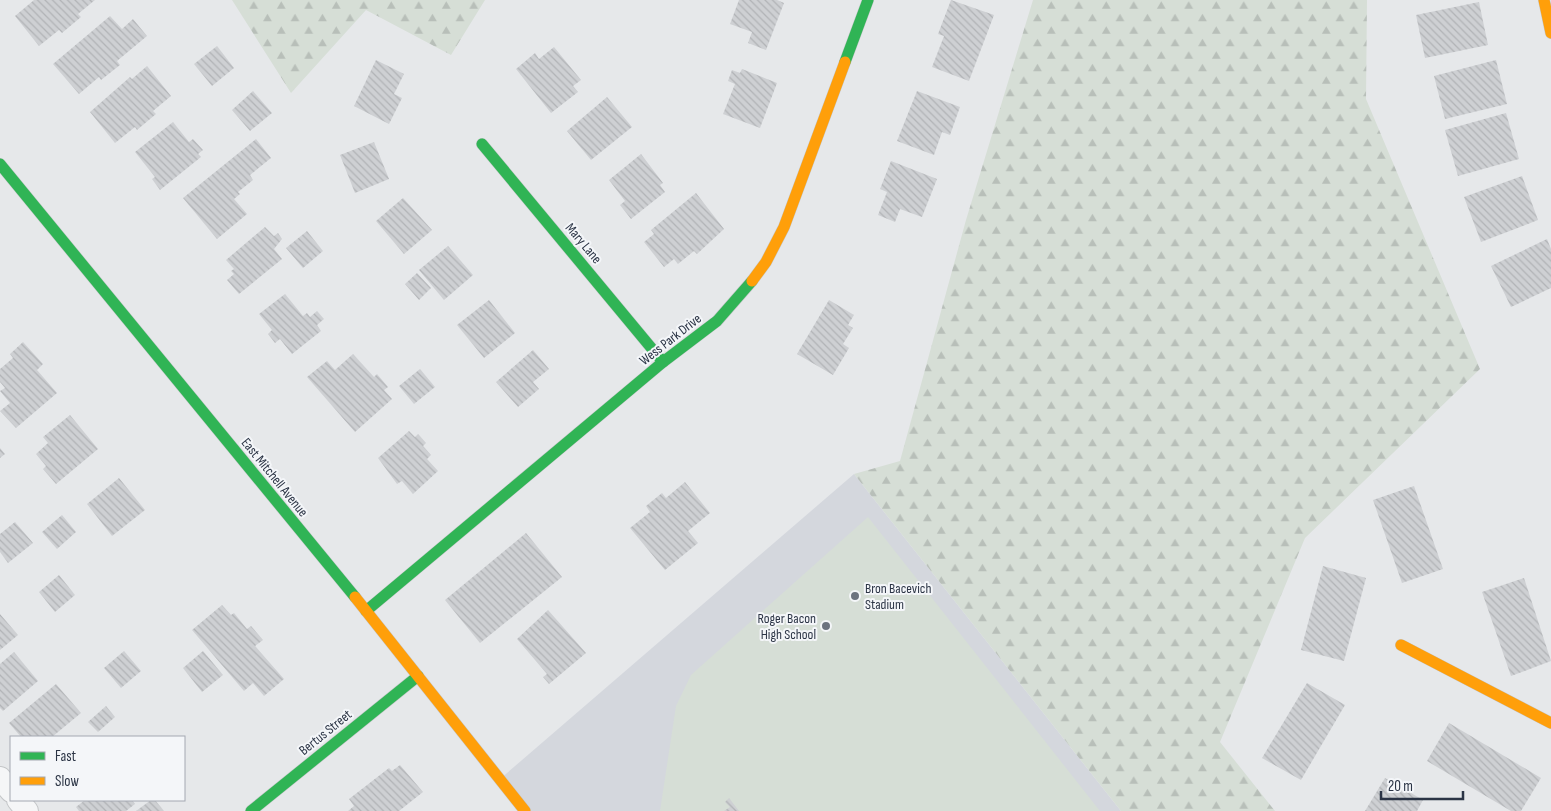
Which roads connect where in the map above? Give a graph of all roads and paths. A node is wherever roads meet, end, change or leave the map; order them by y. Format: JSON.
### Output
{"nodes":[{"id":1,"x":868,"y":0,"type":"edge"},
{"id":2,"x":1544,"y":0,"type":"edge"},
{"id":3,"x":1551,"y":33,"type":"edge"},
{"id":4,"x":482,"y":144,"type":"dead end"},
{"id":5,"x":0,"y":164,"type":"edge"},
{"id":6,"x":663,"y":362,"type":"junction"},
{"id":7,"x":366,"y":611,"type":"junction"},
{"id":8,"x":1402,"y":645,"type":"dead end"},
{"id":9,"x":418,"y":676,"type":"junction"},
{"id":10,"x":1551,"y":723,"type":"edge"},
{"id":11,"x":0,"y":778,"type":"edge"},
{"id":12,"x":10,"y":791,"type":"edge"},
{"id":13,"x":19,"y":801,"type":"edge"},
{"id":14,"x":27,"y":811,"type":"edge"},
{"id":15,"x":251,"y":811,"type":"edge"},
{"id":16,"x":525,"y":811,"type":"edge"}],
"edges":[{"from":1,"to":6,"type":"street","name":"Wess Park Drive"},
{"from":2,"to":3,"type":"street"},
{"from":4,"to":6,"type":"street","name":"Mary Lane"},
{"from":5,"to":7,"type":"street","name":"East Mitchell Avenue"},
{"from":6,"to":7,"type":"street","name":"Wess Park Drive"},
{"from":7,"to":9,"type":"street","name":"East Mitchell Avenue"},
{"from":8,"to":10,"type":"street"},
{"from":9,"to":15,"type":"street","name":"Bertus Street"},
{"from":9,"to":16,"type":"street","name":"East Mitchell Avenue"},
{"from":11,"to":12,"type":"street"},
{"from":13,"to":14,"type":"street"}]}
